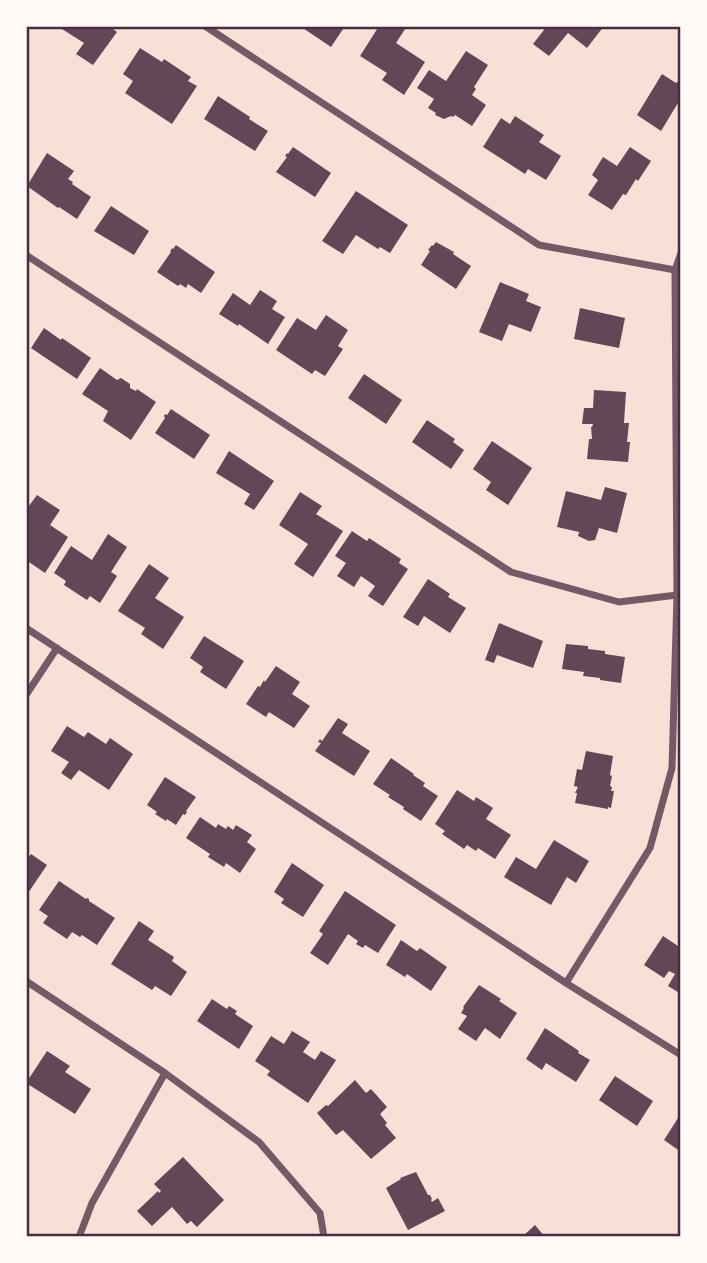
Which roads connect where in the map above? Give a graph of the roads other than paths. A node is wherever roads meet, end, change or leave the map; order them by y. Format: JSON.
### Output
{"nodes":[{"id":1,"x":205,"y":26,"type":"edge"},
{"id":2,"x":681,"y":253,"type":"edge"},
{"id":3,"x":26,"y":255,"type":"edge"},
{"id":4,"x":675,"y":270,"type":"junction"},
{"id":5,"x":677,"y":595,"type":"junction"},
{"id":6,"x":26,"y":628,"type":"edge"},
{"id":7,"x":57,"y":648,"type":"junction"},
{"id":8,"x":26,"y":695,"type":"edge"},
{"id":9,"x":26,"y":981,"type":"edge"},
{"id":10,"x":566,"y":983,"type":"junction"},
{"id":11,"x":681,"y":1055,"type":"edge"},
{"id":12,"x":165,"y":1073,"type":"junction"},
{"id":13,"x":79,"y":1237,"type":"edge"},
{"id":14,"x":324,"y":1237,"type":"edge"}],
"edges":[{"from":1,"to":4,"type":"street"},
{"from":2,"to":4,"type":"street"},
{"from":3,"to":5,"type":"street"},
{"from":4,"to":5,"type":"street"},
{"from":5,"to":10,"type":"street"},
{"from":6,"to":7,"type":"street"},
{"from":7,"to":8,"type":"street"},
{"from":7,"to":10,"type":"street"},
{"from":9,"to":12,"type":"street"},
{"from":10,"to":11,"type":"street"},
{"from":12,"to":13,"type":"street"},
{"from":12,"to":14,"type":"street"}]}
